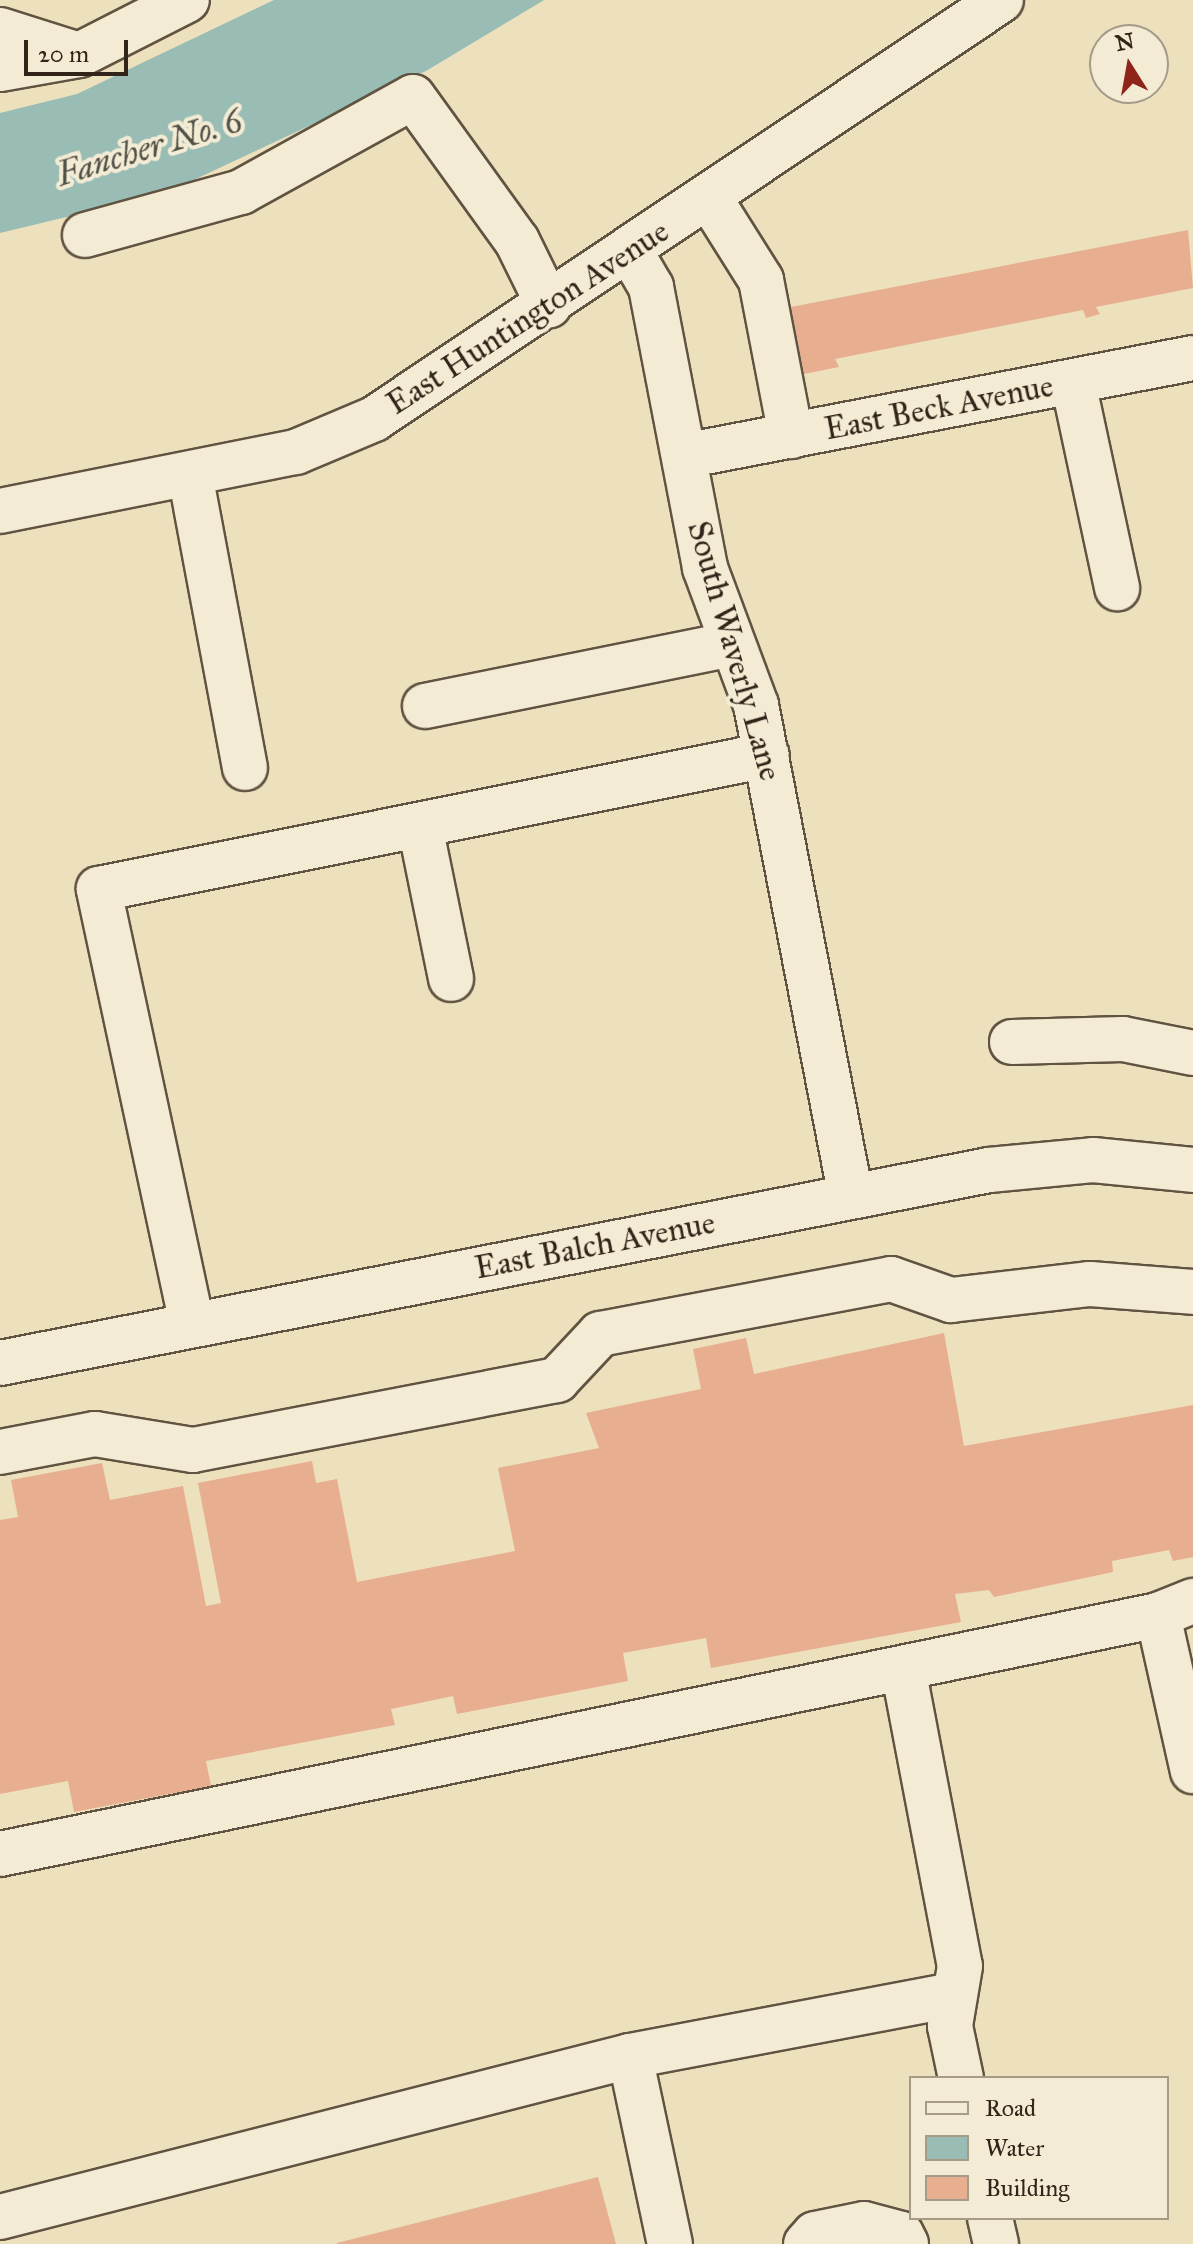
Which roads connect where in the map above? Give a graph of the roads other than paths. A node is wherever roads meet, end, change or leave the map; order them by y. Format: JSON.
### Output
{"nodes":[{"id":1,"x":187,"y":0,"type":"edge"},
{"id":2,"x":1001,"y":0,"type":"edge"},
{"id":3,"x":0,"y":30,"type":"edge"},
{"id":4,"x":79,"y":55,"type":"junction"},
{"id":5,"x":0,"y":69,"type":"edge"},
{"id":6,"x":710,"y":199,"type":"junction"},
{"id":7,"x":85,"y":235,"type":"dead end"},
{"id":8,"x":630,"y":251,"type":"junction"},
{"id":9,"x":549,"y":306,"type":"junction"},
{"id":10,"x":1193,"y":358,"type":"edge"},
{"id":11,"x":1073,"y":382,"type":"junction"},
{"id":12,"x":791,"y":436,"type":"junction"},
{"id":13,"x":684,"y":456,"type":"junction"},
{"id":14,"x":190,"y":474,"type":"junction"},
{"id":15,"x":0,"y":511,"type":"edge"},
{"id":16,"x":1117,"y":588,"type":"dead end"},
{"id":17,"x":732,"y":644,"type":"junction"},
{"id":18,"x":425,"y":706,"type":"dead end"},
{"id":19,"x":767,"y":755,"type":"junction"},
{"id":20,"x":245,"y":768,"type":"dead end"},
{"id":21,"x":420,"y":826,"type":"junction"},
{"id":22,"x":451,"y":979,"type":"dead end"},
{"id":23,"x":1012,"y":1042,"type":"dead end"},
{"id":24,"x":1193,"y":1053,"type":"edge"},
{"id":25,"x":1193,"y":1170,"type":"edge"},
{"id":26,"x":851,"y":1197,"type":"junction"},
{"id":27,"x":1193,"y":1292,"type":"edge"},
{"id":28,"x":192,"y":1324,"type":"junction"},
{"id":29,"x":0,"y":1363,"type":"edge"},
{"id":30,"x":0,"y":1452,"type":"edge"},
{"id":31,"x":1175,"y":1608,"type":"edge"},
{"id":32,"x":903,"y":1668,"type":"junction"},
{"id":33,"x":1193,"y":1771,"type":"edge"},
{"id":34,"x":0,"y":1854,"type":"edge"},
{"id":35,"x":954,"y":1995,"type":"junction"},
{"id":36,"x":630,"y":2056,"type":"junction"},
{"id":37,"x":961,"y":2076,"type":"edge"},
{"id":38,"x":0,"y":2217,"type":"edge"},
{"id":39,"x":990,"y":2220,"type":"edge"},
{"id":40,"x":670,"y":2244,"type":"edge"},
{"id":41,"x":806,"y":2244,"type":"edge"},
{"id":42,"x":906,"y":2244,"type":"edge"},
{"id":43,"x":996,"y":2244,"type":"edge"}],
"edges":[{"from":1,"to":4,"type":"street"},
{"from":2,"to":6,"type":"street","name":"East Huntington Avenue"},
{"from":3,"to":4,"type":"street"},
{"from":4,"to":5,"type":"street"},
{"from":6,"to":8,"type":"street","name":"East Huntington Avenue"},
{"from":6,"to":12,"type":"street"},
{"from":7,"to":9,"type":"street"},
{"from":8,"to":9,"type":"street","name":"East Huntington Avenue"},
{"from":8,"to":13,"type":"street","name":"South Waverly Lane"},
{"from":9,"to":14,"type":"street","name":"East Huntington Avenue"},
{"from":10,"to":11,"type":"street","name":"East Beck Avenue"},
{"from":11,"to":12,"type":"street","name":"East Beck Avenue"},
{"from":11,"to":16,"type":"street"},
{"from":12,"to":13,"type":"street","name":"East Beck Avenue"},
{"from":13,"to":17,"type":"street","name":"South Waverly Lane"},
{"from":14,"to":15,"type":"street","name":"East Huntington Avenue"},
{"from":14,"to":20,"type":"street"},
{"from":17,"to":18,"type":"street"},
{"from":17,"to":19,"type":"street","name":"South Waverly Lane"},
{"from":19,"to":21,"type":"street"},
{"from":19,"to":26,"type":"street","name":"South Waverly Lane"},
{"from":21,"to":22,"type":"street"},
{"from":21,"to":28,"type":"street"},
{"from":23,"to":24,"type":"street"},
{"from":25,"to":26,"type":"street","name":"East Balch Avenue"},
{"from":26,"to":28,"type":"street","name":"East Balch Avenue"},
{"from":27,"to":30,"type":"street"},
{"from":28,"to":29,"type":"street","name":"East Balch Avenue"},
{"from":31,"to":32,"type":"street"},
{"from":31,"to":33,"type":"street"},
{"from":32,"to":34,"type":"street"},
{"from":32,"to":35,"type":"street"},
{"from":35,"to":36,"type":"street"},
{"from":35,"to":37,"type":"street"},
{"from":36,"to":38,"type":"street"},
{"from":36,"to":40,"type":"street"},
{"from":39,"to":43,"type":"street"},
{"from":41,"to":42,"type":"street"}]}
